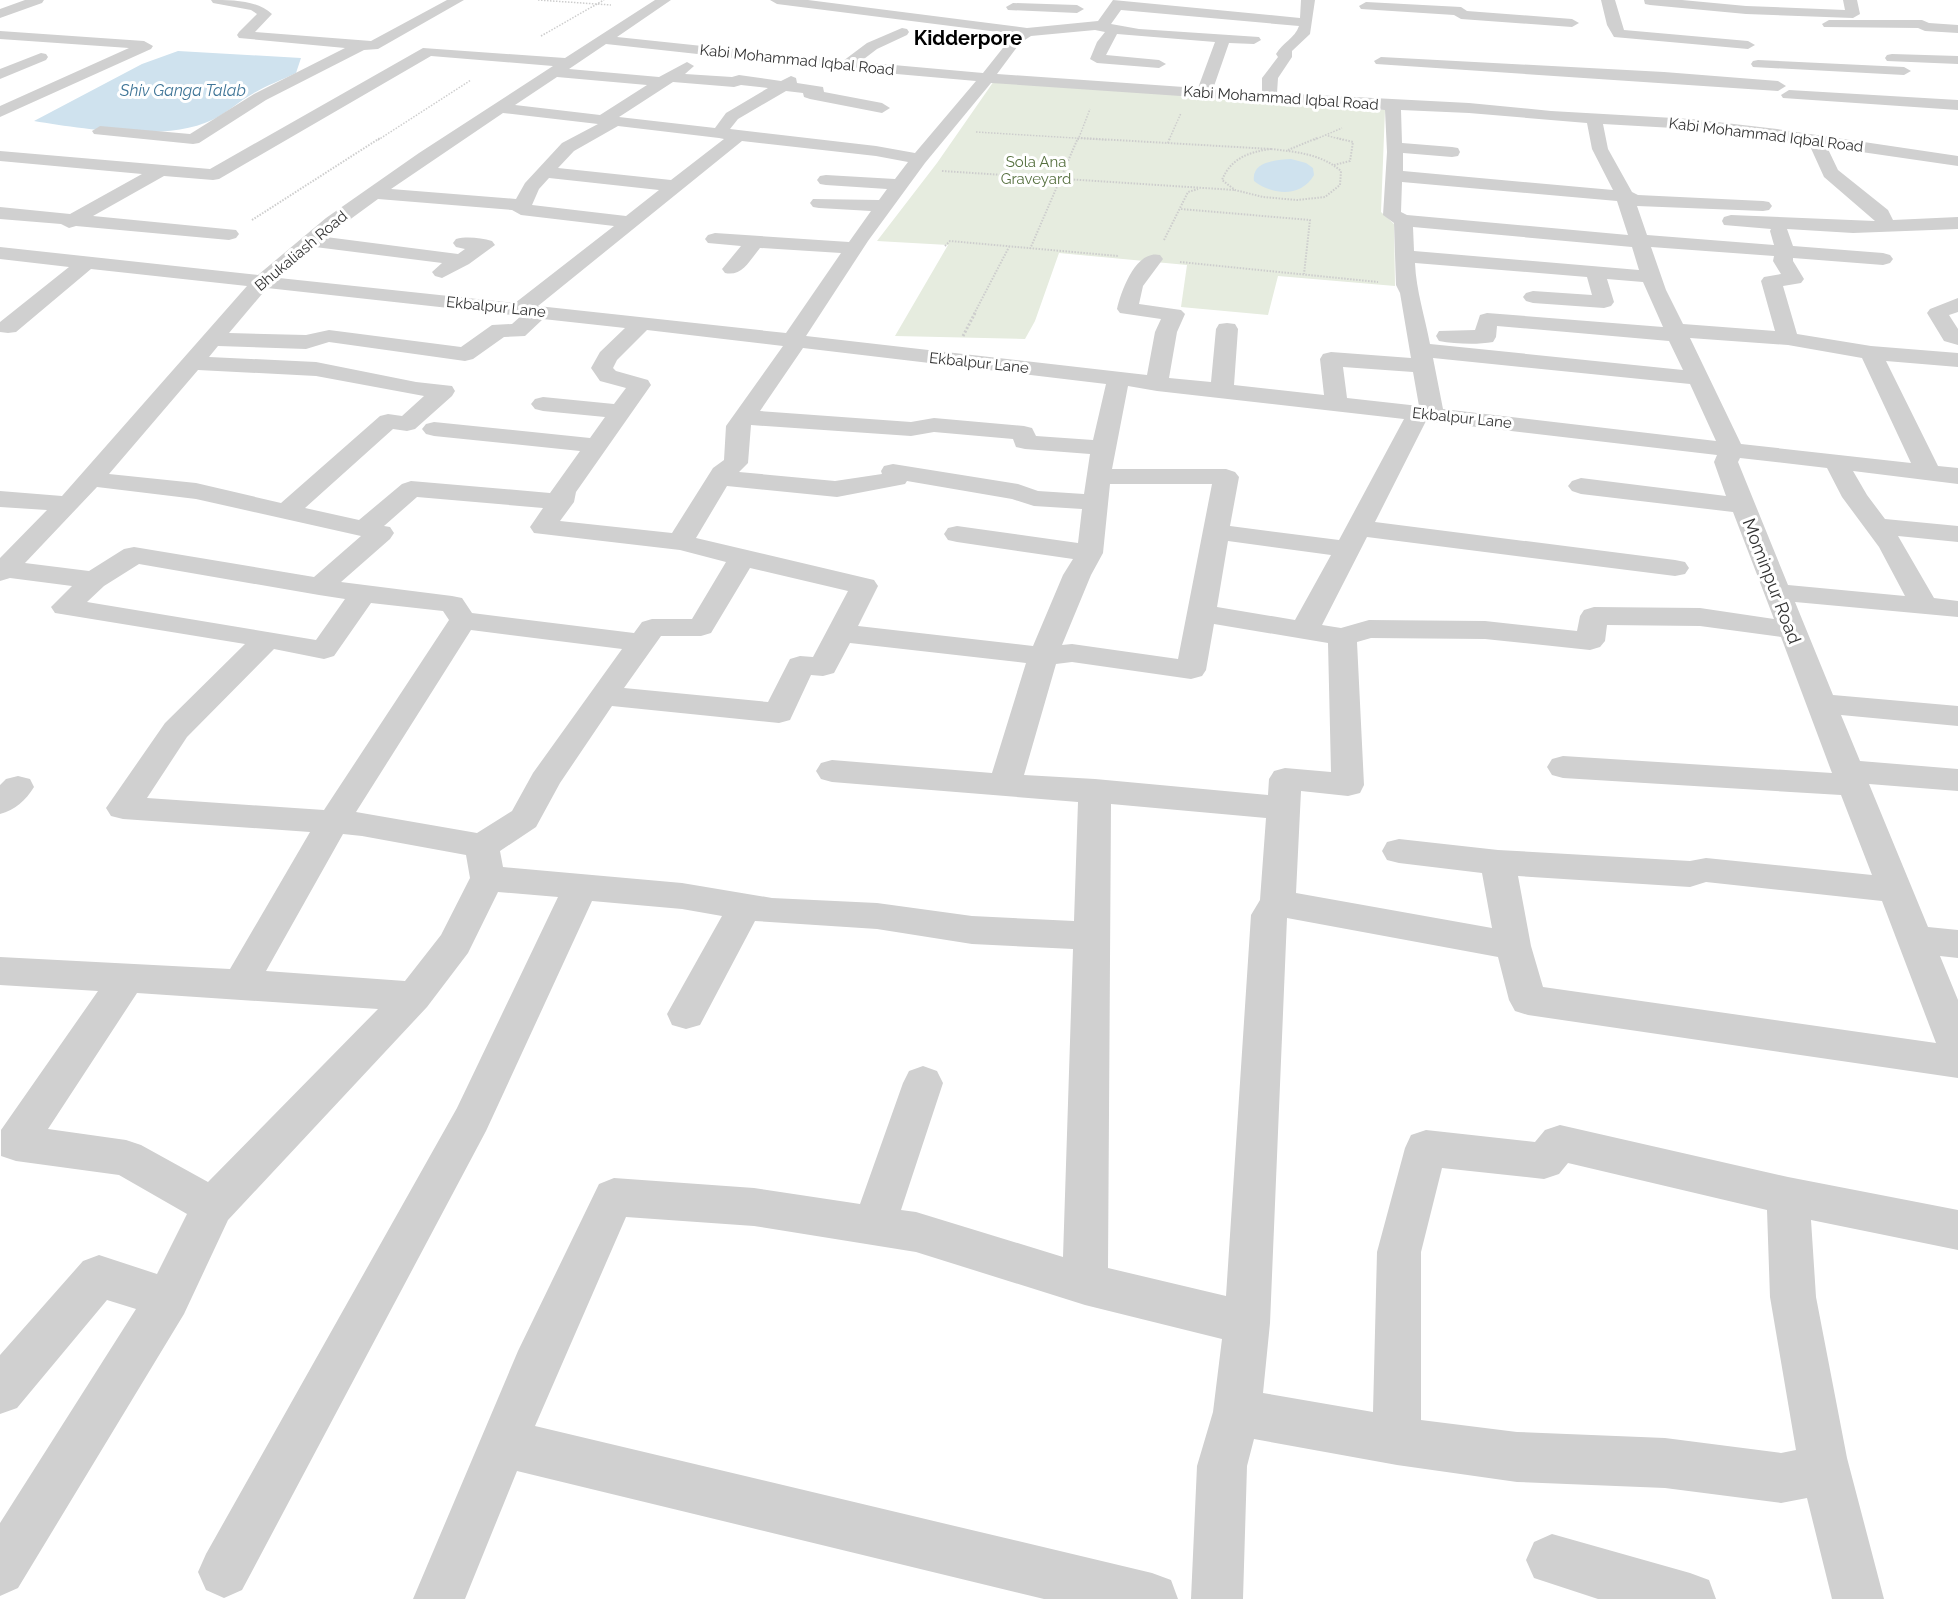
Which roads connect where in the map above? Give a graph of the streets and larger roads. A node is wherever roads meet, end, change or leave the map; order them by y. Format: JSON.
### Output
{"nodes":[{"id":1,"x":37,"y":0,"type":"edge"},
{"id":2,"x":218,"y":0,"type":"edge"},
{"id":3,"x":457,"y":0,"type":"edge"},
{"id":4,"x":777,"y":0,"type":"edge"},
{"id":5,"x":881,"y":0,"type":"edge"},
{"id":6,"x":1608,"y":0,"type":"edge"},
{"id":7,"x":1850,"y":0,"type":"edge"},
{"id":8,"x":1650,"y":1,"type":"edge"},
{"id":9,"x":810,"y":2,"type":"edge"},
{"id":10,"x":1304,"y":3,"type":"edge"},
{"id":11,"x":659,"y":4,"type":"edge"},
{"id":12,"x":1012,"y":4,"type":"edge"},
{"id":13,"x":1116,"y":6,"type":"edge"},
{"id":14,"x":1366,"y":6,"type":"dead end"},
{"id":15,"x":866,"y":12,"type":"junction"},
{"id":16,"x":1461,"y":13,"type":"edge"},
{"id":17,"x":1829,"y":13,"type":"junction"},
{"id":18,"x":0,"y":14,"type":"edge"},
{"id":19,"x":1747,"y":14,"type":"junction"},
{"id":20,"x":1659,"y":17,"type":"dead end"},
{"id":21,"x":1572,"y":22,"type":"dead end"},
{"id":22,"x":1306,"y":23,"type":"junction"},
{"id":23,"x":1843,"y":24,"type":"junction"},
{"id":24,"x":1096,"y":26,"type":"junction"},
{"id":25,"x":1958,"y":29,"type":"edge"},
{"id":26,"x":1113,"y":30,"type":"junction"},
{"id":27,"x":1021,"y":31,"type":"junction"},
{"id":28,"x":902,"y":32,"type":"dead end"},
{"id":29,"x":1823,"y":34,"type":"dead end"},
{"id":30,"x":0,"y":35,"type":"edge"},
{"id":31,"x":18,"y":36,"type":"junction"},
{"id":32,"x":604,"y":40,"type":"junction"},
{"id":33,"x":1223,"y":40,"type":"junction"},
{"id":34,"x":1254,"y":40,"type":"dead end"},
{"id":35,"x":1841,"y":43,"type":"dead end"},
{"id":36,"x":362,"y":45,"type":"junction"},
{"id":37,"x":1748,"y":45,"type":"junction"},
{"id":38,"x":5,"y":49,"type":"edge"},
{"id":39,"x":714,"y":52,"type":"junction"},
{"id":40,"x":1892,"y":58,"type":"junction"},
{"id":41,"x":1958,"y":60,"type":"edge"},
{"id":42,"x":1381,"y":61,"type":"dead end"},
{"id":43,"x":817,"y":63,"type":"junction"},
{"id":44,"x":1159,"y":64,"type":"dead end"},
{"id":45,"x":1758,"y":64,"type":"junction"},
{"id":46,"x":846,"y":65,"type":"junction"},
{"id":47,"x":561,"y":67,"type":"junction"},
{"id":48,"x":1904,"y":71,"type":"junction"},
{"id":49,"x":0,"y":74,"type":"edge"},
{"id":50,"x":987,"y":78,"type":"junction"},
{"id":51,"x":665,"y":80,"type":"junction"},
{"id":52,"x":786,"y":85,"type":"junction"},
{"id":53,"x":527,"y":91,"type":"junction"},
{"id":54,"x":548,"y":93,"type":"dead end"},
{"id":55,"x":1204,"y":93,"type":"junction"},
{"id":56,"x":1269,"y":97,"type":"junction"},
{"id":57,"x":611,"y":99,"type":"dead end"},
{"id":58,"x":633,"y":101,"type":"junction"},
{"id":59,"x":1788,"y":101,"type":"junction"},
{"id":60,"x":849,"y":102,"type":"junction"},
{"id":61,"x":1393,"y":105,"type":"junction"},
{"id":62,"x":1939,"y":105,"type":"junction"},
{"id":63,"x":1958,"y":105,"type":"edge"},
{"id":64,"x":501,"y":108,"type":"junction"},
{"id":65,"x":882,"y":108,"type":"dead end"},
{"id":66,"x":0,"y":112,"type":"edge"},
{"id":67,"x":831,"y":114,"type":"dead end"},
{"id":68,"x":1594,"y":118,"type":"junction"},
{"id":69,"x":609,"y":120,"type":"junction"},
{"id":70,"x":814,"y":125,"type":"dead end"},
{"id":71,"x":100,"y":131,"type":"dead end"},
{"id":72,"x":719,"y":133,"type":"junction"},
{"id":73,"x":739,"y":135,"type":"junction"},
{"id":74,"x":1796,"y":138,"type":"junction"},
{"id":75,"x":1816,"y":140,"type":"junction"},
{"id":76,"x":790,"y":141,"type":"junction"},
{"id":77,"x":1394,"y":147,"type":"junction"},
{"id":78,"x":1452,"y":152,"type":"dead end"},
{"id":79,"x":2,"y":157,"type":"edge"},
{"id":80,"x":1958,"y":160,"type":"edge"},
{"id":81,"x":915,"y":164,"type":"junction"},
{"id":82,"x":162,"y":170,"type":"junction"},
{"id":83,"x":545,"y":172,"type":"junction"},
{"id":84,"x":1394,"y":176,"type":"junction"},
{"id":85,"x":396,"y":178,"type":"junction"},
{"id":86,"x":826,"y":180,"type":"dead end"},
{"id":87,"x":441,"y":181,"type":"dead end"},
{"id":88,"x":900,"y":185,"type":"junction"},
{"id":89,"x":508,"y":186,"type":"dead end"},
{"id":90,"x":675,"y":186,"type":"junction"},
{"id":91,"x":531,"y":187,"type":"junction"},
{"id":92,"x":375,"y":193,"type":"junction"},
{"id":93,"x":819,"y":203,"type":"dead end"},
{"id":94,"x":522,"y":205,"type":"junction"},
{"id":95,"x":884,"y":206,"type":"junction"},
{"id":96,"x":1623,"y":206,"type":"junction"},
{"id":97,"x":1762,"y":206,"type":"dead end"},
{"id":98,"x":0,"y":213,"type":"edge"},
{"id":99,"x":72,"y":220,"type":"junction"},
{"id":100,"x":1403,"y":220,"type":"junction"},
{"id":101,"x":631,"y":222,"type":"junction"},
{"id":102,"x":1949,"y":223,"type":"edge"},
{"id":103,"x":1776,"y":224,"type":"junction"},
{"id":104,"x":1886,"y":225,"type":"junction"},
{"id":105,"x":229,"y":234,"type":"road end"},
{"id":106,"x":715,"y":238,"type":"dead end"},
{"id":107,"x":310,"y":242,"type":"junction"},
{"id":108,"x":755,"y":242,"type":"junction"},
{"id":109,"x":1958,"y":246,"type":"edge"},
{"id":110,"x":854,"y":248,"type":"junction"},
{"id":111,"x":1785,"y":250,"type":"junction"},
{"id":112,"x":4,"y":253,"type":"edge"},
{"id":113,"x":1405,"y":256,"type":"junction"},
{"id":114,"x":1153,"y":259,"type":"road end"},
{"id":115,"x":1883,"y":259,"type":"dead end"},
{"id":116,"x":87,"y":262,"type":"junction"},
{"id":117,"x":732,"y":269,"type":"dead end"},
{"id":118,"x":1595,"y":272,"type":"junction"},
{"id":119,"x":1652,"y":277,"type":"junction"},
{"id":120,"x":262,"y":282,"type":"junction"},
{"id":121,"x":1533,"y":297,"type":"dead end"},
{"id":122,"x":409,"y":298,"type":"junction"},
{"id":123,"x":1958,"y":304,"type":"edge"},
{"id":124,"x":529,"y":311,"type":"junction"},
{"id":125,"x":642,"y":323,"type":"junction"},
{"id":126,"x":8,"y":327,"type":"dead end"},
{"id":127,"x":1227,"y":329,"type":"dead end"},
{"id":128,"x":1677,"y":333,"type":"junction"},
{"id":129,"x":212,"y":339,"type":"junction"},
{"id":130,"x":1788,"y":339,"type":"junction"},
{"id":131,"x":1956,"y":340,"type":"edge"},
{"id":132,"x":795,"y":341,"type":"junction"},
{"id":133,"x":1421,"y":350,"type":"junction"},
{"id":134,"x":1871,"y":353,"type":"junction"},
{"id":135,"x":1958,"y":360,"type":"edge"},
{"id":136,"x":191,"y":363,"type":"junction"},
{"id":137,"x":1118,"y":378,"type":"junction"},
{"id":138,"x":1698,"y":378,"type":"junction"},
{"id":139,"x":1157,"y":384,"type":"junction"},
{"id":140,"x":1222,"y":391,"type":"junction"},
{"id":141,"x":543,"y":404,"type":"dead end"},
{"id":142,"x":1336,"y":404,"type":"junction"},
{"id":143,"x":621,"y":412,"type":"junction"},
{"id":144,"x":1426,"y":414,"type":"junction"},
{"id":145,"x":744,"y":417,"type":"junction"},
{"id":146,"x":434,"y":429,"type":"dead end"},
{"id":147,"x":597,"y":446,"type":"junction"},
{"id":148,"x":1103,"y":448,"type":"junction"},
{"id":149,"x":1732,"y":449,"type":"junction"},
{"id":150,"x":930,"y":450,"type":"junction"},
{"id":151,"x":1836,"y":462,"type":"junction"},
{"id":152,"x":1928,"y":472,"type":"junction"},
{"id":153,"x":1958,"y":476,"type":"edge"},
{"id":154,"x":719,"y":478,"type":"junction"},
{"id":155,"x":91,"y":479,"type":"junction"},
{"id":156,"x":1581,"y":486,"type":"dead end"},
{"id":157,"x":1097,"y":489,"type":"junction"},
{"id":158,"x":0,"y":499,"type":"edge"},
{"id":159,"x":561,"y":502,"type":"junction"},
{"id":160,"x":69,"y":504,"type":"junction"},
{"id":161,"x":1743,"y":506,"type":"junction"},
{"id":162,"x":287,"y":511,"type":"junction"},
{"id":163,"x":1877,"y":526,"type":"junction"},
{"id":164,"x":365,"y":529,"type":"junction"},
{"id":165,"x":1216,"y":532,"type":"junction"},
{"id":166,"x":957,"y":534,"type":"dead end"},
{"id":167,"x":1958,"y":534,"type":"edge"},
{"id":168,"x":1354,"y":538,"type":"junction"},
{"id":169,"x":680,"y":542,"type":"junction"},
{"id":170,"x":1090,"y":553,"type":"junction"},
{"id":171,"x":742,"y":558,"type":"junction"},
{"id":172,"x":1675,"y":568,"type":"dead end"},
{"id":173,"x":2,"y":571,"type":"edge"},
{"id":174,"x":93,"y":580,"type":"junction"},
{"id":175,"x":319,"y":587,"type":"junction"},
{"id":176,"x":1776,"y":592,"type":"junction"},
{"id":177,"x":363,"y":594,"type":"junction"},
{"id":178,"x":1924,"y":605,"type":"junction"},
{"id":179,"x":1958,"y":609,"type":"edge"},
{"id":180,"x":1200,"y":613,"type":"junction"},
{"id":181,"x":464,"y":620,"type":"junction"},
{"id":182,"x":1305,"y":629,"type":"junction"},
{"id":183,"x":1791,"y":630,"type":"junction"},
{"id":184,"x":840,"y":633,"type":"junction"},
{"id":185,"x":1342,"y":637,"type":"junction"},
{"id":186,"x":267,"y":639,"type":"junction"},
{"id":187,"x":642,"y":643,"type":"junction"},
{"id":188,"x":1043,"y":656,"type":"junction"},
{"id":189,"x":604,"y":696,"type":"junction"},
{"id":190,"x":1820,"y":703,"type":"junction"},
{"id":191,"x":1958,"y":716,"type":"edge"},
{"id":192,"x":1563,"y":767,"type":"dead end"},
{"id":193,"x":832,"y":771,"type":"dead end"},
{"id":194,"x":1850,"y":778,"type":"junction"},
{"id":195,"x":1958,"y":780,"type":"edge"},
{"id":196,"x":1005,"y":785,"type":"junction"},
{"id":197,"x":1095,"y":790,"type":"junction"},
{"id":198,"x":1283,"y":808,"type":"junction"},
{"id":199,"x":333,"y":822,"type":"junction"},
{"id":200,"x":1399,"y":851,"type":"dead end"},
{"id":201,"x":1498,"y":861,"type":"junction"},
{"id":202,"x":485,"y":862,"type":"junction"},
{"id":203,"x":581,"y":887,"type":"junction"},
{"id":204,"x":1895,"y":890,"type":"junction"},
{"id":205,"x":1278,"y":903,"type":"junction"},
{"id":206,"x":745,"y":906,"type":"junction"},
{"id":207,"x":1092,"y":936,"type":"junction"},
{"id":208,"x":1914,"y":939,"type":"junction"},
{"id":209,"x":1958,"y":944,"type":"edge"},
{"id":210,"x":1513,"y":946,"type":"junction"},
{"id":211,"x":0,"y":971,"type":"edge"},
{"id":212,"x":127,"y":978,"type":"junction"},
{"id":213,"x":240,"y":984,"type":"junction"},
{"id":214,"x":414,"y":996,"type":"junction"},
{"id":215,"x":686,"y":1014,"type":"dead end"},
{"id":216,"x":1958,"y":1048,"type":"edge"},
{"id":217,"x":1958,"y":1062,"type":"edge"},
{"id":218,"x":923,"y":1083,"type":"dead end"},
{"id":219,"x":1788,"y":1197,"type":"junction"},
{"id":220,"x":213,"y":1206,"type":"junction"},
{"id":221,"x":874,"y":1226,"type":"junction"},
{"id":222,"x":1958,"y":1230,"type":"edge"},
{"id":223,"x":1085,"y":1284,"type":"junction"},
{"id":224,"x":168,"y":1299,"type":"junction"},
{"id":225,"x":1247,"y":1323,"type":"junction"},
{"id":226,"x":0,"y":1391,"type":"edge"},
{"id":227,"x":1237,"y":1412,"type":"junction"},
{"id":228,"x":1397,"y":1441,"type":"junction"},
{"id":229,"x":504,"y":1443,"type":"junction"},
{"id":230,"x":1825,"y":1470,"type":"junction"},
{"id":231,"x":1552,"y":1560,"type":"dead end"},
{"id":232,"x":0,"y":1570,"type":"edge"},
{"id":233,"x":225,"y":1572,"type":"dead end"},
{"id":234,"x":439,"y":1599,"type":"edge"},
{"id":235,"x":1152,"y":1599,"type":"edge"},
{"id":236,"x":1217,"y":1599,"type":"edge"},
{"id":237,"x":1689,"y":1599,"type":"edge"},
{"id":238,"x":1858,"y":1599,"type":"edge"}],
"edges":[{"from":1,"to":18,"type":"street"},
{"from":2,"to":36,"type":"street"},
{"from":3,"to":36,"type":"street"},
{"from":4,"to":9,"type":"street"},
{"from":5,"to":15,"type":"street"},
{"from":6,"to":37,"type":"street"},
{"from":7,"to":17,"type":"street"},
{"from":8,"to":19,"type":"street"},
{"from":8,"to":20,"type":"street"},
{"from":9,"to":15,"type":"street"},
{"from":10,"to":22,"type":"street"},
{"from":11,"to":32,"type":"street","name":"Bhukaliash Road"},
{"from":12,"to":13,"type":"street"},
{"from":12,"to":27,"type":"street"},
{"from":13,"to":22,"type":"street"},
{"from":13,"to":24,"type":"street"},
{"from":14,"to":16,"type":"street"},
{"from":15,"to":27,"type":"street"},
{"from":16,"to":21,"type":"street"},
{"from":17,"to":19,"type":"street"},
{"from":17,"to":23,"type":"street"},
{"from":19,"to":23,"type":"street"},
{"from":19,"to":37,"type":"street"},
{"from":22,"to":56,"type":"street"},
{"from":23,"to":25,"type":"street"},
{"from":23,"to":40,"type":"street"},
{"from":24,"to":26,"type":"street"},
{"from":24,"to":27,"type":"street"},
{"from":26,"to":33,"type":"street"},
{"from":26,"to":44,"type":"street"},
{"from":27,"to":50,"type":"street"},
{"from":28,"to":46,"type":"street"},
{"from":29,"to":35,"type":"street"},
{"from":30,"to":31,"type":"street"},
{"from":31,"to":38,"type":"street"},
{"from":31,"to":66,"type":"street"},
{"from":32,"to":39,"type":"street","name":"Kabi Mohammad Iqbal Road"},
{"from":32,"to":47,"type":"street","name":"Bhukaliash Road"},
{"from":33,"to":34,"type":"street"},
{"from":33,"to":55,"type":"street"},
{"from":36,"to":71,"type":"street"},
{"from":37,"to":45,"type":"street"},
{"from":38,"to":49,"type":"street"},
{"from":39,"to":43,"type":"street","name":"Kabi Mohammad Iqbal Road"},
{"from":39,"to":51,"type":"street"},
{"from":40,"to":41,"type":"street"},
{"from":40,"to":48,"type":"street"},
{"from":42,"to":59,"type":"street"},
{"from":43,"to":46,"type":"street","name":"Kabi Mohammad Iqbal Road"},
{"from":43,"to":52,"type":"street"},
{"from":45,"to":48,"type":"street"},
{"from":45,"to":59,"type":"street"},
{"from":46,"to":50,"type":"street","name":"Kabi Mohammad Iqbal Road"},
{"from":47,"to":51,"type":"street"},
{"from":47,"to":53,"type":"street","name":"Bhukaliash Road"},
{"from":47,"to":82,"type":"street"},
{"from":48,"to":62,"type":"street"},
{"from":50,"to":55,"type":"street","name":"Kabi Mohammad Iqbal Road"},
{"from":50,"to":81,"type":"street"},
{"from":51,"to":52,"type":"street"},
{"from":51,"to":58,"type":"street"},
{"from":52,"to":60,"type":"street"},
{"from":52,"to":72,"type":"street"},
{"from":53,"to":54,"type":"street"},
{"from":53,"to":64,"type":"street","name":"Bhukaliash Road"},
{"from":55,"to":56,"type":"street","name":"Kabi Mohammad Iqbal Road"},
{"from":56,"to":61,"type":"street","name":"Kabi Mohammad Iqbal Road"},
{"from":57,"to":58,"type":"street"},
{"from":58,"to":69,"type":"street"},
{"from":59,"to":62,"type":"street"},
{"from":59,"to":74,"type":"street"},
{"from":60,"to":65,"type":"street"},
{"from":60,"to":67,"type":"street"},
{"from":61,"to":68,"type":"street","name":"Kabi Mohammad Iqbal Road"},
{"from":61,"to":77,"type":"street"},
{"from":62,"to":63,"type":"street"},
{"from":64,"to":69,"type":"street"},
{"from":64,"to":85,"type":"street","name":"Bhukaliash Road"},
{"from":68,"to":74,"type":"street","name":"Kabi Mohammad Iqbal Road"},
{"from":68,"to":96,"type":"street","name":"Mominpur Road"},
{"from":69,"to":72,"type":"street"},
{"from":69,"to":83,"type":"street"},
{"from":70,"to":76,"type":"street"},
{"from":72,"to":73,"type":"street"},
{"from":73,"to":76,"type":"street"},
{"from":73,"to":90,"type":"street"},
{"from":74,"to":75,"type":"street","name":"Kabi Mohammad Iqbal Road"},
{"from":75,"to":80,"type":"street","name":"Kabi Mohammad Iqbal Road"},
{"from":75,"to":104,"type":"street"},
{"from":76,"to":81,"type":"street"},
{"from":77,"to":78,"type":"street"},
{"from":77,"to":84,"type":"street"},
{"from":79,"to":82,"type":"street"},
{"from":81,"to":88,"type":"street"},
{"from":82,"to":99,"type":"street"},
{"from":83,"to":90,"type":"street"},
{"from":83,"to":91,"type":"street"},
{"from":84,"to":96,"type":"street"},
{"from":84,"to":100,"type":"street"},
{"from":85,"to":87,"type":"street"},
{"from":85,"to":92,"type":"street","name":"Bhukaliash Road"},
{"from":86,"to":88,"type":"street"},
{"from":88,"to":95,"type":"street"},
{"from":89,"to":91,"type":"street"},
{"from":90,"to":101,"type":"street"},
{"from":91,"to":94,"type":"street"},
{"from":92,"to":94,"type":"street"},
{"from":92,"to":107,"type":"street","name":"Bhukaliash Road"},
{"from":93,"to":95,"type":"street"},
{"from":94,"to":101,"type":"street"},
{"from":95,"to":110,"type":"street"},
{"from":96,"to":97,"type":"street"},
{"from":96,"to":100,"type":"street"},
{"from":96,"to":103,"type":"street"},
{"from":96,"to":111,"type":"street"},
{"from":96,"to":119,"type":"street","name":"Mominpur Road"},
{"from":98,"to":99,"type":"street"},
{"from":99,"to":105,"type":"street"},
{"from":99,"to":112,"type":"street"},
{"from":100,"to":113,"type":"street"},
{"from":101,"to":124,"type":"street"},
{"from":102,"to":104,"type":"street"},
{"from":102,"to":109,"type":"street"},
{"from":103,"to":104,"type":"street"},
{"from":103,"to":111,"type":"street"},
{"from":106,"to":108,"type":"street"},
{"from":107,"to":120,"type":"street","name":"Bhukaliash Road"},
{"from":107,"to":122,"type":"street"},
{"from":108,"to":110,"type":"street"},
{"from":108,"to":117,"type":"street"},
{"from":110,"to":132,"type":"street"},
{"from":111,"to":115,"type":"street"},
{"from":111,"to":130,"type":"street"},
{"from":112,"to":116,"type":"street","name":"Ekbalpur Lane"},
{"from":113,"to":118,"type":"street"},
{"from":113,"to":133,"type":"street"},
{"from":114,"to":139,"type":"street"},
{"from":116,"to":120,"type":"street","name":"Ekbalpur Lane"},
{"from":116,"to":126,"type":"street"},
{"from":118,"to":119,"type":"street"},
{"from":118,"to":121,"type":"street"},
{"from":119,"to":128,"type":"street","name":"Mominpur Road"},
{"from":120,"to":122,"type":"street","name":"Ekbalpur Lane"},
{"from":120,"to":129,"type":"street","name":"Bhukaliash Road"},
{"from":122,"to":124,"type":"street","name":"Ekbalpur Lane"},
{"from":123,"to":131,"type":"street"},
{"from":124,"to":125,"type":"street","name":"Ekbalpur Lane"},
{"from":124,"to":129,"type":"street"},
{"from":125,"to":132,"type":"street","name":"Ekbalpur Lane"},
{"from":125,"to":143,"type":"street"},
{"from":127,"to":140,"type":"street"},
{"from":128,"to":130,"type":"street"},
{"from":128,"to":133,"type":"street"},
{"from":128,"to":138,"type":"street","name":"Mominpur Road"},
{"from":129,"to":136,"type":"street","name":"Bhukaliash Road"},
{"from":130,"to":134,"type":"street"},
{"from":132,"to":137,"type":"street","name":"Ekbalpur Lane"},
{"from":132,"to":145,"type":"street"},
{"from":133,"to":138,"type":"street"},
{"from":133,"to":142,"type":"street"},
{"from":133,"to":144,"type":"street"},
{"from":134,"to":135,"type":"street"},
{"from":134,"to":152,"type":"street"},
{"from":136,"to":155,"type":"street","name":"Bhukaliash Road"},
{"from":136,"to":162,"type":"street"},
{"from":137,"to":139,"type":"street","name":"Ekbalpur Lane"},
{"from":137,"to":148,"type":"street"},
{"from":138,"to":149,"type":"street","name":"Mominpur Road"},
{"from":139,"to":140,"type":"street","name":"Ekbalpur Lane"},
{"from":140,"to":142,"type":"street","name":"Ekbalpur Lane"},
{"from":141,"to":143,"type":"street"},
{"from":142,"to":144,"type":"street","name":"Ekbalpur Lane"},
{"from":143,"to":147,"type":"street"},
{"from":144,"to":149,"type":"street","name":"Ekbalpur Lane"},
{"from":144,"to":168,"type":"street"},
{"from":145,"to":150,"type":"street"},
{"from":145,"to":154,"type":"street"},
{"from":146,"to":147,"type":"street"},
{"from":147,"to":159,"type":"street"},
{"from":148,"to":150,"type":"street"},
{"from":148,"to":157,"type":"street"},
{"from":149,"to":151,"type":"street","name":"Ekbalpur Lane"},
{"from":149,"to":161,"type":"street","name":"Mominpur Road"},
{"from":150,"to":154,"type":"street"},
{"from":150,"to":157,"type":"street"},
{"from":151,"to":152,"type":"street","name":"Ekbalpur Lane"},
{"from":151,"to":163,"type":"street"},
{"from":152,"to":153,"type":"street","name":"Ekbalpur Lane"},
{"from":154,"to":169,"type":"street"},
{"from":155,"to":160,"type":"street","name":"Bhukaliash Road"},
{"from":155,"to":162,"type":"street"},
{"from":156,"to":161,"type":"street"},
{"from":157,"to":165,"type":"street"},
{"from":157,"to":170,"type":"street"},
{"from":158,"to":160,"type":"street"},
{"from":159,"to":164,"type":"street"},
{"from":159,"to":169,"type":"street"},
{"from":160,"to":173,"type":"street","name":"Bhukaliash Road"},
{"from":161,"to":176,"type":"street","name":"Mominpur Road"},
{"from":162,"to":164,"type":"street"},
{"from":163,"to":167,"type":"street"},
{"from":163,"to":178,"type":"street"},
{"from":164,"to":175,"type":"street"},
{"from":165,"to":168,"type":"street"},
{"from":165,"to":180,"type":"street"},
{"from":166,"to":170,"type":"street"},
{"from":168,"to":172,"type":"street"},
{"from":168,"to":182,"type":"street"},
{"from":169,"to":171,"type":"street"},
{"from":170,"to":188,"type":"street"},
{"from":171,"to":184,"type":"street"},
{"from":171,"to":187,"type":"street"},
{"from":173,"to":174,"type":"street"},
{"from":174,"to":175,"type":"street"},
{"from":174,"to":186,"type":"street"},
{"from":175,"to":177,"type":"street"},
{"from":176,"to":178,"type":"street"},
{"from":176,"to":183,"type":"street","name":"Mominpur Road"},
{"from":177,"to":181,"type":"street"},
{"from":177,"to":186,"type":"street"},
{"from":178,"to":179,"type":"street"},
{"from":180,"to":182,"type":"street"},
{"from":180,"to":188,"type":"street"},
{"from":181,"to":187,"type":"street"},
{"from":181,"to":199,"type":"street"},
{"from":182,"to":185,"type":"street"},
{"from":183,"to":185,"type":"street"},
{"from":183,"to":190,"type":"street","name":"Mominpur Road"},
{"from":184,"to":188,"type":"street"},
{"from":184,"to":189,"type":"street"},
{"from":185,"to":198,"type":"street"},
{"from":186,"to":199,"type":"street"},
{"from":187,"to":189,"type":"street"},
{"from":188,"to":196,"type":"street"},
{"from":189,"to":202,"type":"street"},
{"from":190,"to":191,"type":"street"},
{"from":190,"to":194,"type":"street","name":"Mominpur Road"},
{"from":192,"to":194,"type":"street"},
{"from":193,"to":196,"type":"street"},
{"from":194,"to":195,"type":"street"},
{"from":194,"to":204,"type":"street","name":"Mominpur Road"},
{"from":196,"to":197,"type":"street"},
{"from":197,"to":198,"type":"street"},
{"from":197,"to":207,"type":"street"},
{"from":198,"to":205,"type":"street"},
{"from":199,"to":202,"type":"street"},
{"from":199,"to":213,"type":"street"},
{"from":200,"to":201,"type":"street"},
{"from":201,"to":204,"type":"street"},
{"from":201,"to":210,"type":"street"},
{"from":202,"to":203,"type":"street"},
{"from":202,"to":214,"type":"street"},
{"from":203,"to":206,"type":"street"},
{"from":203,"to":233,"type":"street"},
{"from":204,"to":208,"type":"street","name":"Mominpur Road"},
{"from":205,"to":210,"type":"street"},
{"from":205,"to":225,"type":"street"},
{"from":206,"to":207,"type":"street"},
{"from":206,"to":215,"type":"street"},
{"from":207,"to":223,"type":"street"},
{"from":208,"to":209,"type":"street"},
{"from":208,"to":216,"type":"street","name":"Mominpur Road"},
{"from":210,"to":217,"type":"street"},
{"from":211,"to":212,"type":"street"},
{"from":212,"to":213,"type":"street"},
{"from":212,"to":220,"type":"street"},
{"from":213,"to":214,"type":"street"},
{"from":214,"to":220,"type":"street"},
{"from":218,"to":221,"type":"street"},
{"from":219,"to":222,"type":"street"},
{"from":219,"to":228,"type":"street"},
{"from":219,"to":230,"type":"street"},
{"from":220,"to":224,"type":"street"},
{"from":221,"to":223,"type":"street"},
{"from":221,"to":229,"type":"street"},
{"from":223,"to":225,"type":"street"},
{"from":224,"to":226,"type":"street"},
{"from":224,"to":232,"type":"street"},
{"from":225,"to":227,"type":"street"},
{"from":227,"to":228,"type":"street"},
{"from":227,"to":236,"type":"street"},
{"from":228,"to":230,"type":"street"},
{"from":229,"to":234,"type":"street"},
{"from":229,"to":235,"type":"street"},
{"from":230,"to":238,"type":"street"},
{"from":231,"to":237,"type":"street"}]}
